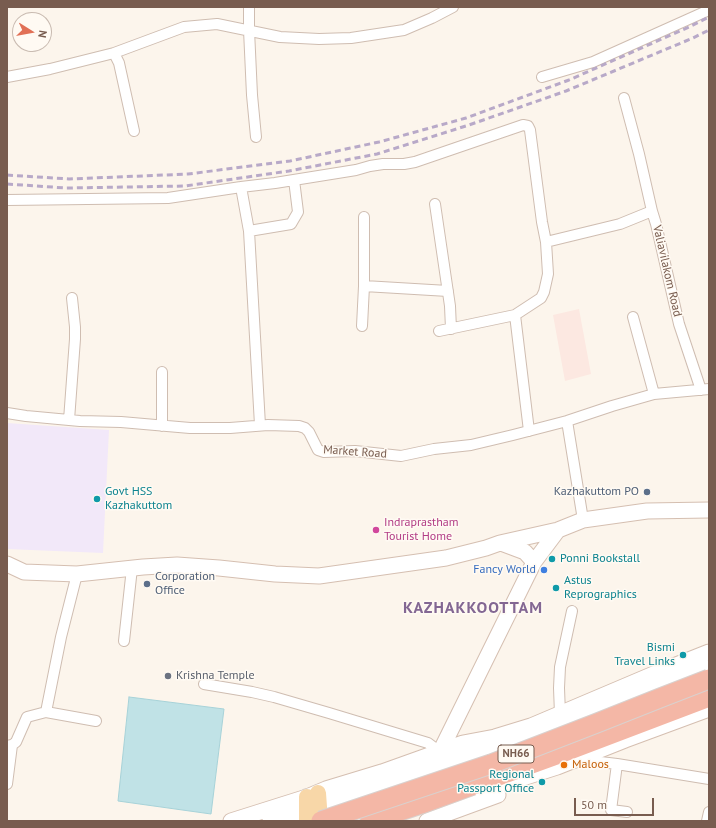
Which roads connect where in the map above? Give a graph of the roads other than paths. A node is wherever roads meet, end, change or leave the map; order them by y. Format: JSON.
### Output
{"nodes":[{"id":1,"x":249,"y":7,"type":"edge"},
{"id":2,"x":453,"y":7,"type":"edge"},
{"id":3,"x":709,"y":10,"type":"edge"},
{"id":4,"x":249,"y":30,"type":"junction"},
{"id":5,"x":114,"y":53,"type":"junction"},
{"id":6,"x":7,"y":77,"type":"edge"},
{"id":7,"x":542,"y":77,"type":"dead end"},
{"id":8,"x":624,"y":98,"type":"dead end"},
{"id":9,"x":134,"y":131,"type":"dead end"},
{"id":10,"x":256,"y":137,"type":"dead end"},
{"id":11,"x":294,"y":180,"type":"junction"},
{"id":12,"x":241,"y":187,"type":"junction"},
{"id":13,"x":7,"y":200,"type":"edge"},
{"id":14,"x":435,"y":204,"type":"dead end"},
{"id":15,"x":652,"y":211,"type":"junction"},
{"id":16,"x":364,"y":217,"type":"dead end"},
{"id":17,"x":249,"y":231,"type":"junction"},
{"id":18,"x":546,"y":242,"type":"junction"},
{"id":19,"x":364,"y":286,"type":"junction"},
{"id":20,"x":448,"y":291,"type":"junction"},
{"id":21,"x":72,"y":298,"type":"dead end"},
{"id":22,"x":514,"y":315,"type":"junction"},
{"id":23,"x":633,"y":317,"type":"dead end"},
{"id":24,"x":362,"y":326,"type":"dead end"},
{"id":25,"x":451,"y":329,"type":"junction"},
{"id":26,"x":439,"y":331,"type":"dead end"},
{"id":27,"x":162,"y":372,"type":"dead end"},
{"id":28,"x":705,"y":389,"type":"edge"},
{"id":29,"x":654,"y":394,"type":"junction"},
{"id":30,"x":7,"y":413,"type":"edge"},
{"id":31,"x":69,"y":420,"type":"junction"},
{"id":32,"x":567,"y":421,"type":"junction"},
{"id":33,"x":260,"y":425,"type":"junction"},
{"id":34,"x":162,"y":426,"type":"junction"},
{"id":35,"x":529,"y":431,"type":"junction"},
{"id":36,"x":709,"y":510,"type":"edge"},
{"id":37,"x":583,"y":520,"type":"junction"},
{"id":38,"x":558,"y":530,"type":"junction"},
{"id":39,"x":500,"y":543,"type":"junction"},
{"id":40,"x":534,"y":562,"type":"junction"},
{"id":41,"x":7,"y":564,"type":"edge"},
{"id":42,"x":132,"y":568,"type":"junction"},
{"id":43,"x":77,"y":574,"type":"junction"},
{"id":44,"x":572,"y":611,"type":"dead end"},
{"id":45,"x":124,"y":641,"type":"dead end"},
{"id":46,"x":709,"y":652,"type":"edge"},
{"id":47,"x":709,"y":668,"type":"edge"},
{"id":48,"x":709,"y":679,"type":"edge"},
{"id":49,"x":204,"y":684,"type":"dead end"},
{"id":50,"x":709,"y":697,"type":"edge"},
{"id":51,"x":709,"y":709,"type":"edge"},
{"id":52,"x":46,"y":712,"type":"junction"},
{"id":53,"x":560,"y":714,"type":"junction"},
{"id":54,"x":709,"y":716,"type":"edge"},
{"id":55,"x":96,"y":722,"type":"dead end"},
{"id":56,"x":10,"y":746,"type":"edge"},
{"id":57,"x":440,"y":752,"type":"junction"},
{"id":58,"x":592,"y":761,"type":"junction"},
{"id":59,"x":617,"y":764,"type":"junction"},
{"id":60,"x":709,"y":779,"type":"edge"},
{"id":61,"x":7,"y":784,"type":"edge"},
{"id":62,"x":360,"y":785,"type":"junction"},
{"id":63,"x":314,"y":810,"type":"edge"},
{"id":64,"x":627,"y":812,"type":"dead end"},
{"id":65,"x":709,"y":812,"type":"edge"},
{"id":66,"x":231,"y":821,"type":"edge"},
{"id":67,"x":270,"y":821,"type":"edge"},
{"id":68,"x":369,"y":821,"type":"edge"},
{"id":69,"x":395,"y":821,"type":"edge"},
{"id":70,"x":427,"y":821,"type":"edge"},
{"id":71,"x":707,"y":821,"type":"edge"}],
"edges":[{"from":1,"to":4,"type":"street"},
{"from":2,"to":4,"type":"street"},
{"from":3,"to":7,"type":"street"},
{"from":4,"to":5,"type":"street"},
{"from":4,"to":10,"type":"street"},
{"from":5,"to":6,"type":"street"},
{"from":5,"to":9,"type":"street"},
{"from":8,"to":15,"type":"street"},
{"from":11,"to":12,"type":"street"},
{"from":11,"to":17,"type":"street"},
{"from":11,"to":18,"type":"street"},
{"from":12,"to":13,"type":"street"},
{"from":12,"to":17,"type":"street"},
{"from":14,"to":20,"type":"street"},
{"from":15,"to":18,"type":"street","name":"Valiavilakom Road"},
{"from":15,"to":28,"type":"street","name":"Valiavilakom Road"},
{"from":16,"to":19,"type":"street"},
{"from":17,"to":33,"type":"street"},
{"from":18,"to":22,"type":"street"},
{"from":19,"to":20,"type":"street"},
{"from":19,"to":24,"type":"street"},
{"from":20,"to":25,"type":"street"},
{"from":21,"to":31,"type":"street"},
{"from":22,"to":25,"type":"street"},
{"from":22,"to":35,"type":"street"},
{"from":23,"to":29,"type":"street"},
{"from":25,"to":26,"type":"street"},
{"from":27,"to":34,"type":"street"},
{"from":28,"to":29,"type":"street","name":"Market Road"},
{"from":29,"to":32,"type":"street","name":"Market Road"},
{"from":30,"to":31,"type":"street","name":"Market Road"},
{"from":31,"to":34,"type":"street","name":"Market Road"},
{"from":32,"to":35,"type":"street","name":"Market Road"},
{"from":32,"to":37,"type":"street"},
{"from":33,"to":34,"type":"street","name":"Market Road"},
{"from":33,"to":35,"type":"street","name":"Market Road"},
{"from":36,"to":37,"type":"main road"},
{"from":37,"to":38,"type":"main road"},
{"from":38,"to":39,"type":"main road"},
{"from":38,"to":40,"type":"main road"},
{"from":39,"to":40,"type":"main road"},
{"from":39,"to":42,"type":"main road"},
{"from":40,"to":57,"type":"main road"},
{"from":41,"to":43,"type":"main road"},
{"from":42,"to":43,"type":"main road"},
{"from":42,"to":45,"type":"street"},
{"from":43,"to":52,"type":"street"},
{"from":44,"to":53,"type":"street"},
{"from":46,"to":53,"type":"main road"},
{"from":47,"to":62,"type":"main road"},
{"from":48,"to":63,"type":"highway","number":"NH66","bridge":true},
{"from":49,"to":57,"type":"street"},
{"from":50,"to":68,"type":"highway","number":"NH66"},
{"from":51,"to":69,"type":"main road"},
{"from":52,"to":55,"type":"street"},
{"from":52,"to":56,"type":"street"},
{"from":53,"to":57,"type":"main road"},
{"from":54,"to":58,"type":"main road"},
{"from":56,"to":61,"type":"street"},
{"from":57,"to":62,"type":"main road"},
{"from":58,"to":59,"type":"street"},
{"from":58,"to":70,"type":"main road"},
{"from":59,"to":60,"type":"street"},
{"from":59,"to":64,"type":"street"},
{"from":62,"to":63,"type":"main road"},
{"from":62,"to":68,"type":"main road"},
{"from":63,"to":66,"type":"main road"},
{"from":63,"to":67,"type":"main road"},
{"from":65,"to":71,"type":"street"}]}
